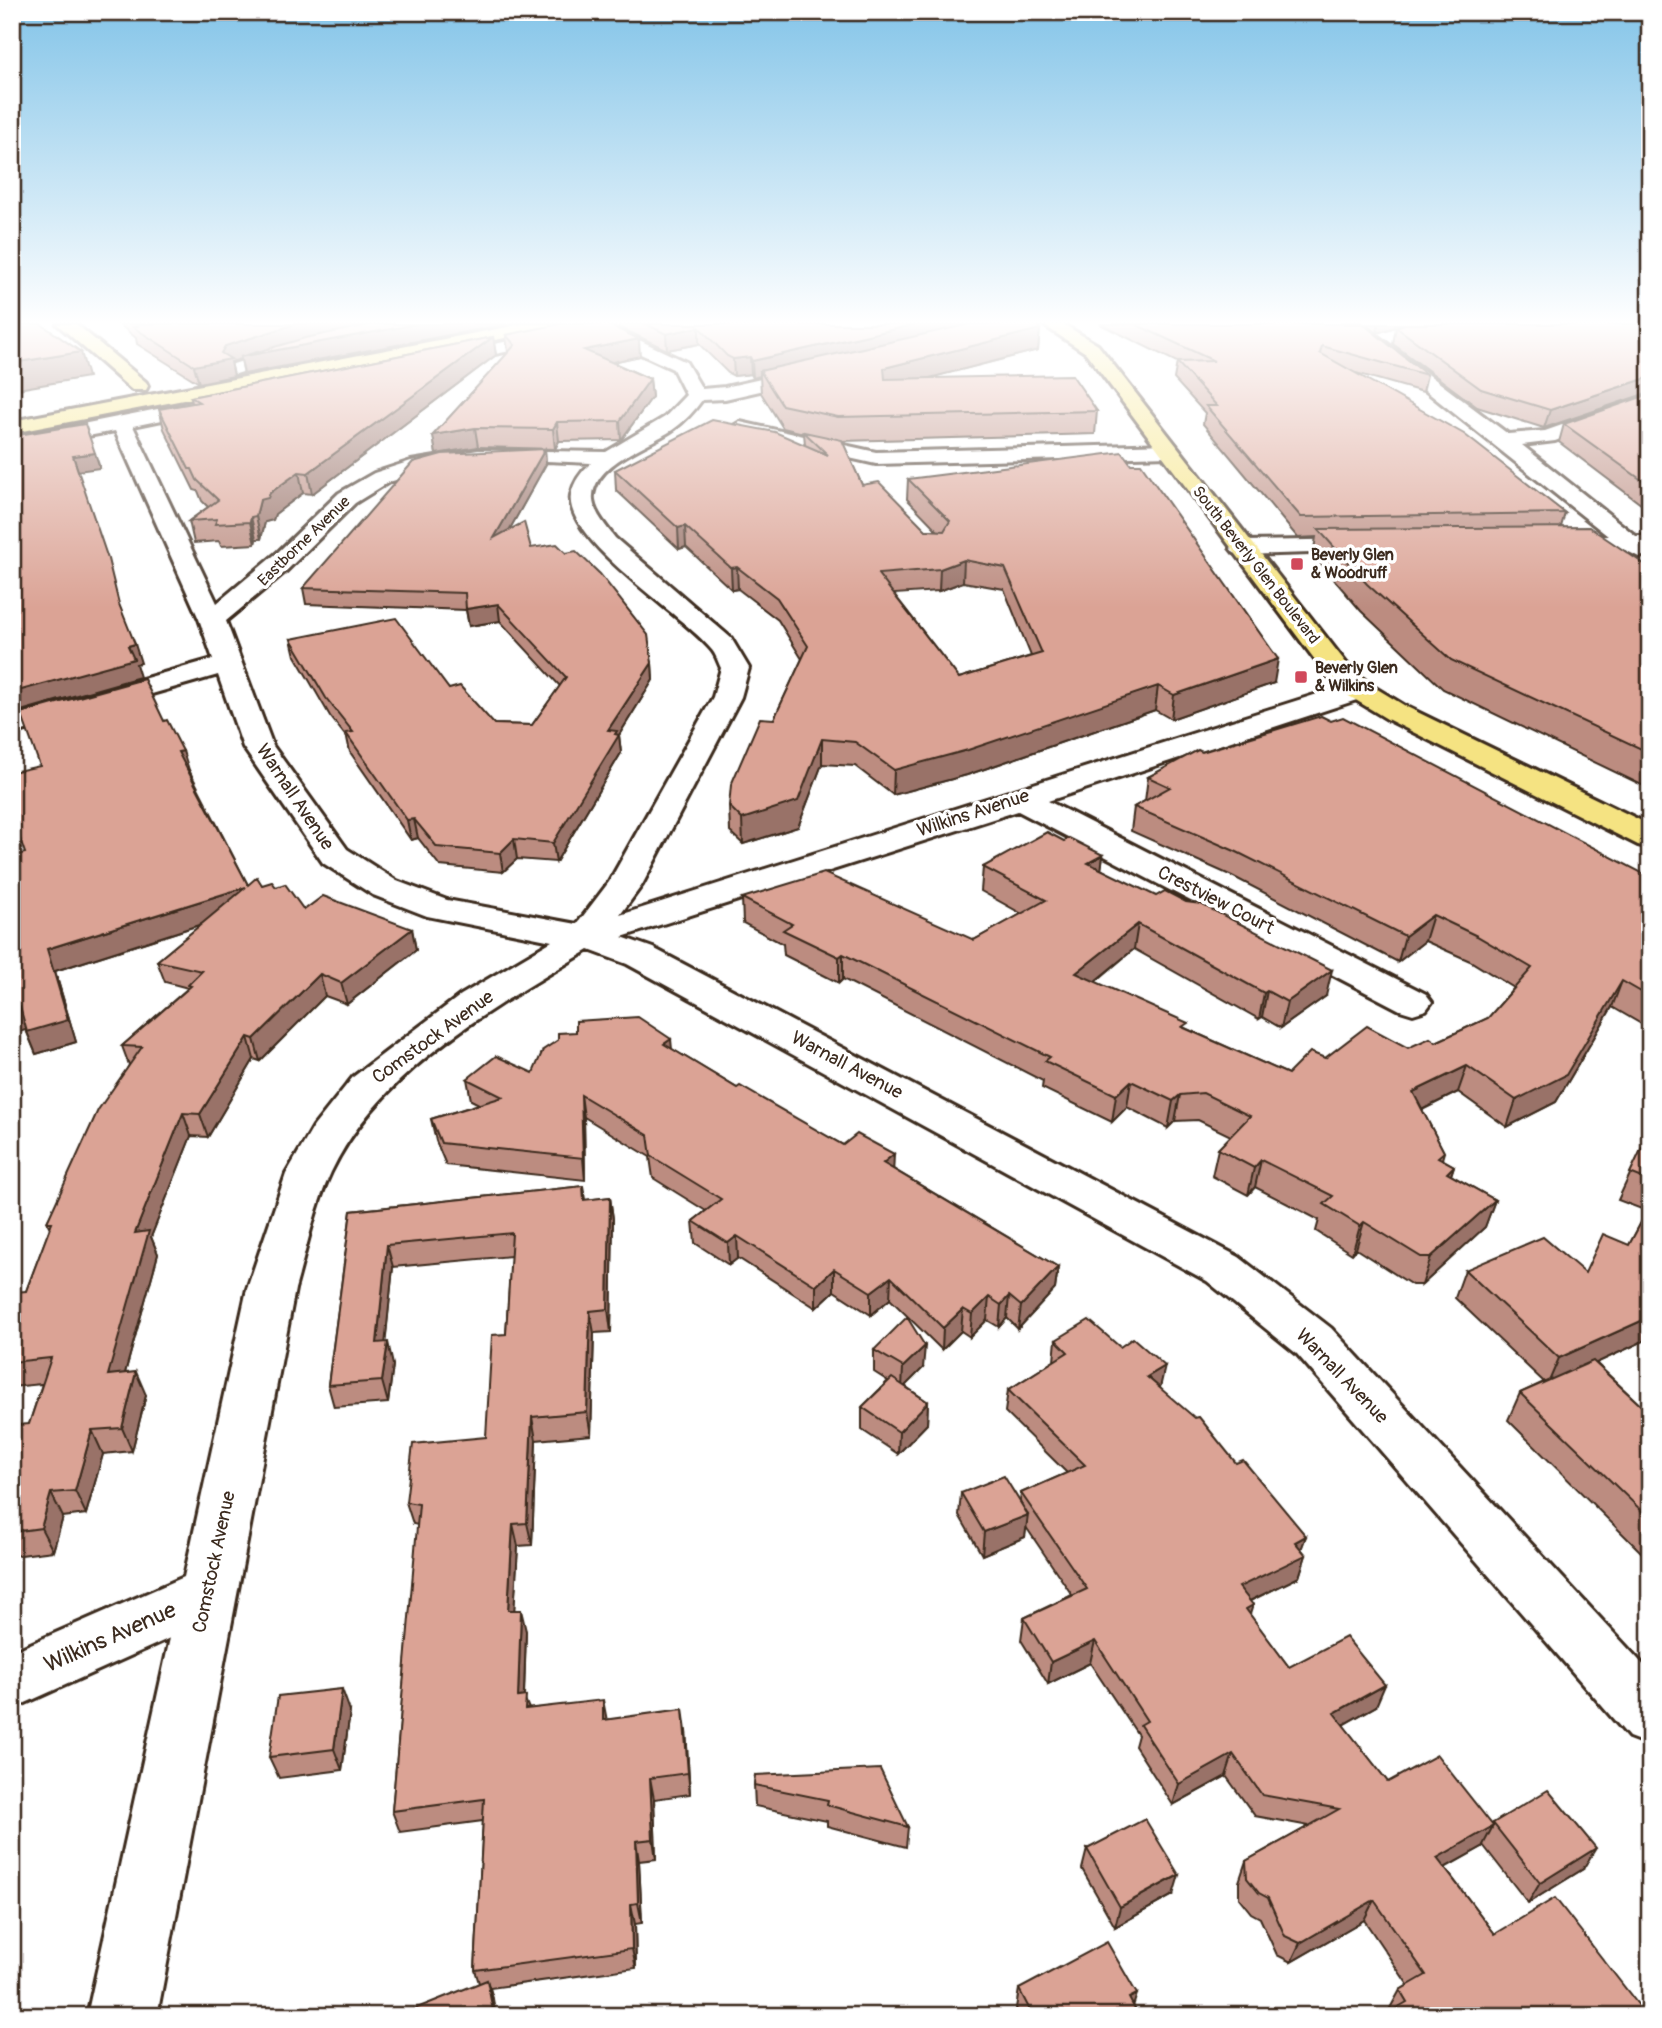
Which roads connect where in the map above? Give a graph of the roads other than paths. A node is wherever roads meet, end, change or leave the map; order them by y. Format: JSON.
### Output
{"nodes":[{"id":1,"x":55,"y":419,"type":"edge"},
{"id":2,"x":138,"y":419,"type":"edge"},
{"id":3,"x":690,"y":419,"type":"edge"},
{"id":4,"x":1144,"y":419,"type":"edge"},
{"id":5,"x":1474,"y":419,"type":"edge"},
{"id":6,"x":1599,"y":419,"type":"edge"},
{"id":7,"x":116,"y":423,"type":"junction"},
{"id":8,"x":724,"y":424,"type":"edge"},
{"id":9,"x":12,"y":427,"type":"edge"},
{"id":10,"x":1504,"y":441,"type":"junction"},
{"id":11,"x":12,"y":444,"type":"edge"},
{"id":12,"x":1168,"y":450,"type":"junction"},
{"id":13,"x":609,"y":458,"type":"junction"},
{"id":14,"x":876,"y":458,"type":"junction"},
{"id":15,"x":882,"y":480,"type":"dead end"},
{"id":16,"x":1539,"y":545,"type":"edge"},
{"id":17,"x":1391,"y":546,"type":"edge"},
{"id":18,"x":1242,"y":548,"type":"junction"},
{"id":19,"x":1643,"y":548,"type":"edge"},
{"id":20,"x":212,"y":619,"type":"junction"},
{"id":21,"x":229,"y":663,"type":"junction"},
{"id":22,"x":1359,"y":690,"type":"junction"},
{"id":23,"x":12,"y":725,"type":"edge"},
{"id":24,"x":1018,"y":798,"type":"junction"},
{"id":25,"x":1650,"y":838,"type":"edge"},
{"id":26,"x":586,"y":936,"type":"junction"},
{"id":27,"x":1413,"y":1002,"type":"dead end"},
{"id":28,"x":208,"y":1593,"type":"junction"},
{"id":29,"x":12,"y":1681,"type":"edge"},
{"id":30,"x":1650,"y":1716,"type":"edge"},
{"id":31,"x":121,"y":2016,"type":"edge"}],
"edges":[{"from":1,"to":9,"type":"main road"},
{"from":2,"to":7,"type":"street"},
{"from":3,"to":13,"type":"street","name":"Comstock Avenue"},
{"from":4,"to":12,"type":"main road","name":"South Beverly Glen Boulevard"},
{"from":5,"to":10,"type":"street"},
{"from":6,"to":10,"type":"street"},
{"from":7,"to":11,"type":"street"},
{"from":7,"to":20,"type":"street","name":"Warnall Avenue"},
{"from":8,"to":14,"type":"street"},
{"from":10,"to":19,"type":"street"},
{"from":12,"to":14,"type":"street"},
{"from":12,"to":18,"type":"main road","name":"South Beverly Glen Boulevard"},
{"from":13,"to":20,"type":"street","name":"Eastborne Avenue"},
{"from":13,"to":26,"type":"street","name":"Comstock Avenue"},
{"from":14,"to":15,"type":"street"},
{"from":16,"to":19,"type":"street"},
{"from":17,"to":18,"type":"street"},
{"from":18,"to":22,"type":"main road","name":"South Beverly Glen Boulevard"},
{"from":20,"to":21,"type":"street","name":"Warnall Avenue"},
{"from":21,"to":23,"type":"street"},
{"from":21,"to":26,"type":"street","name":"Warnall Avenue"},
{"from":22,"to":24,"type":"street","name":"Wilkins Avenue"},
{"from":22,"to":25,"type":"main road","name":"South Beverly Glen Boulevard"},
{"from":24,"to":26,"type":"street","name":"Wilkins Avenue"},
{"from":24,"to":27,"type":"street","name":"Crestview Court"},
{"from":26,"to":28,"type":"street","name":"Comstock Avenue"},
{"from":26,"to":30,"type":"street","name":"Warnall Avenue"},
{"from":28,"to":29,"type":"street","name":"Wilkins Avenue"},
{"from":28,"to":31,"type":"street","name":"Comstock Avenue"}]}
